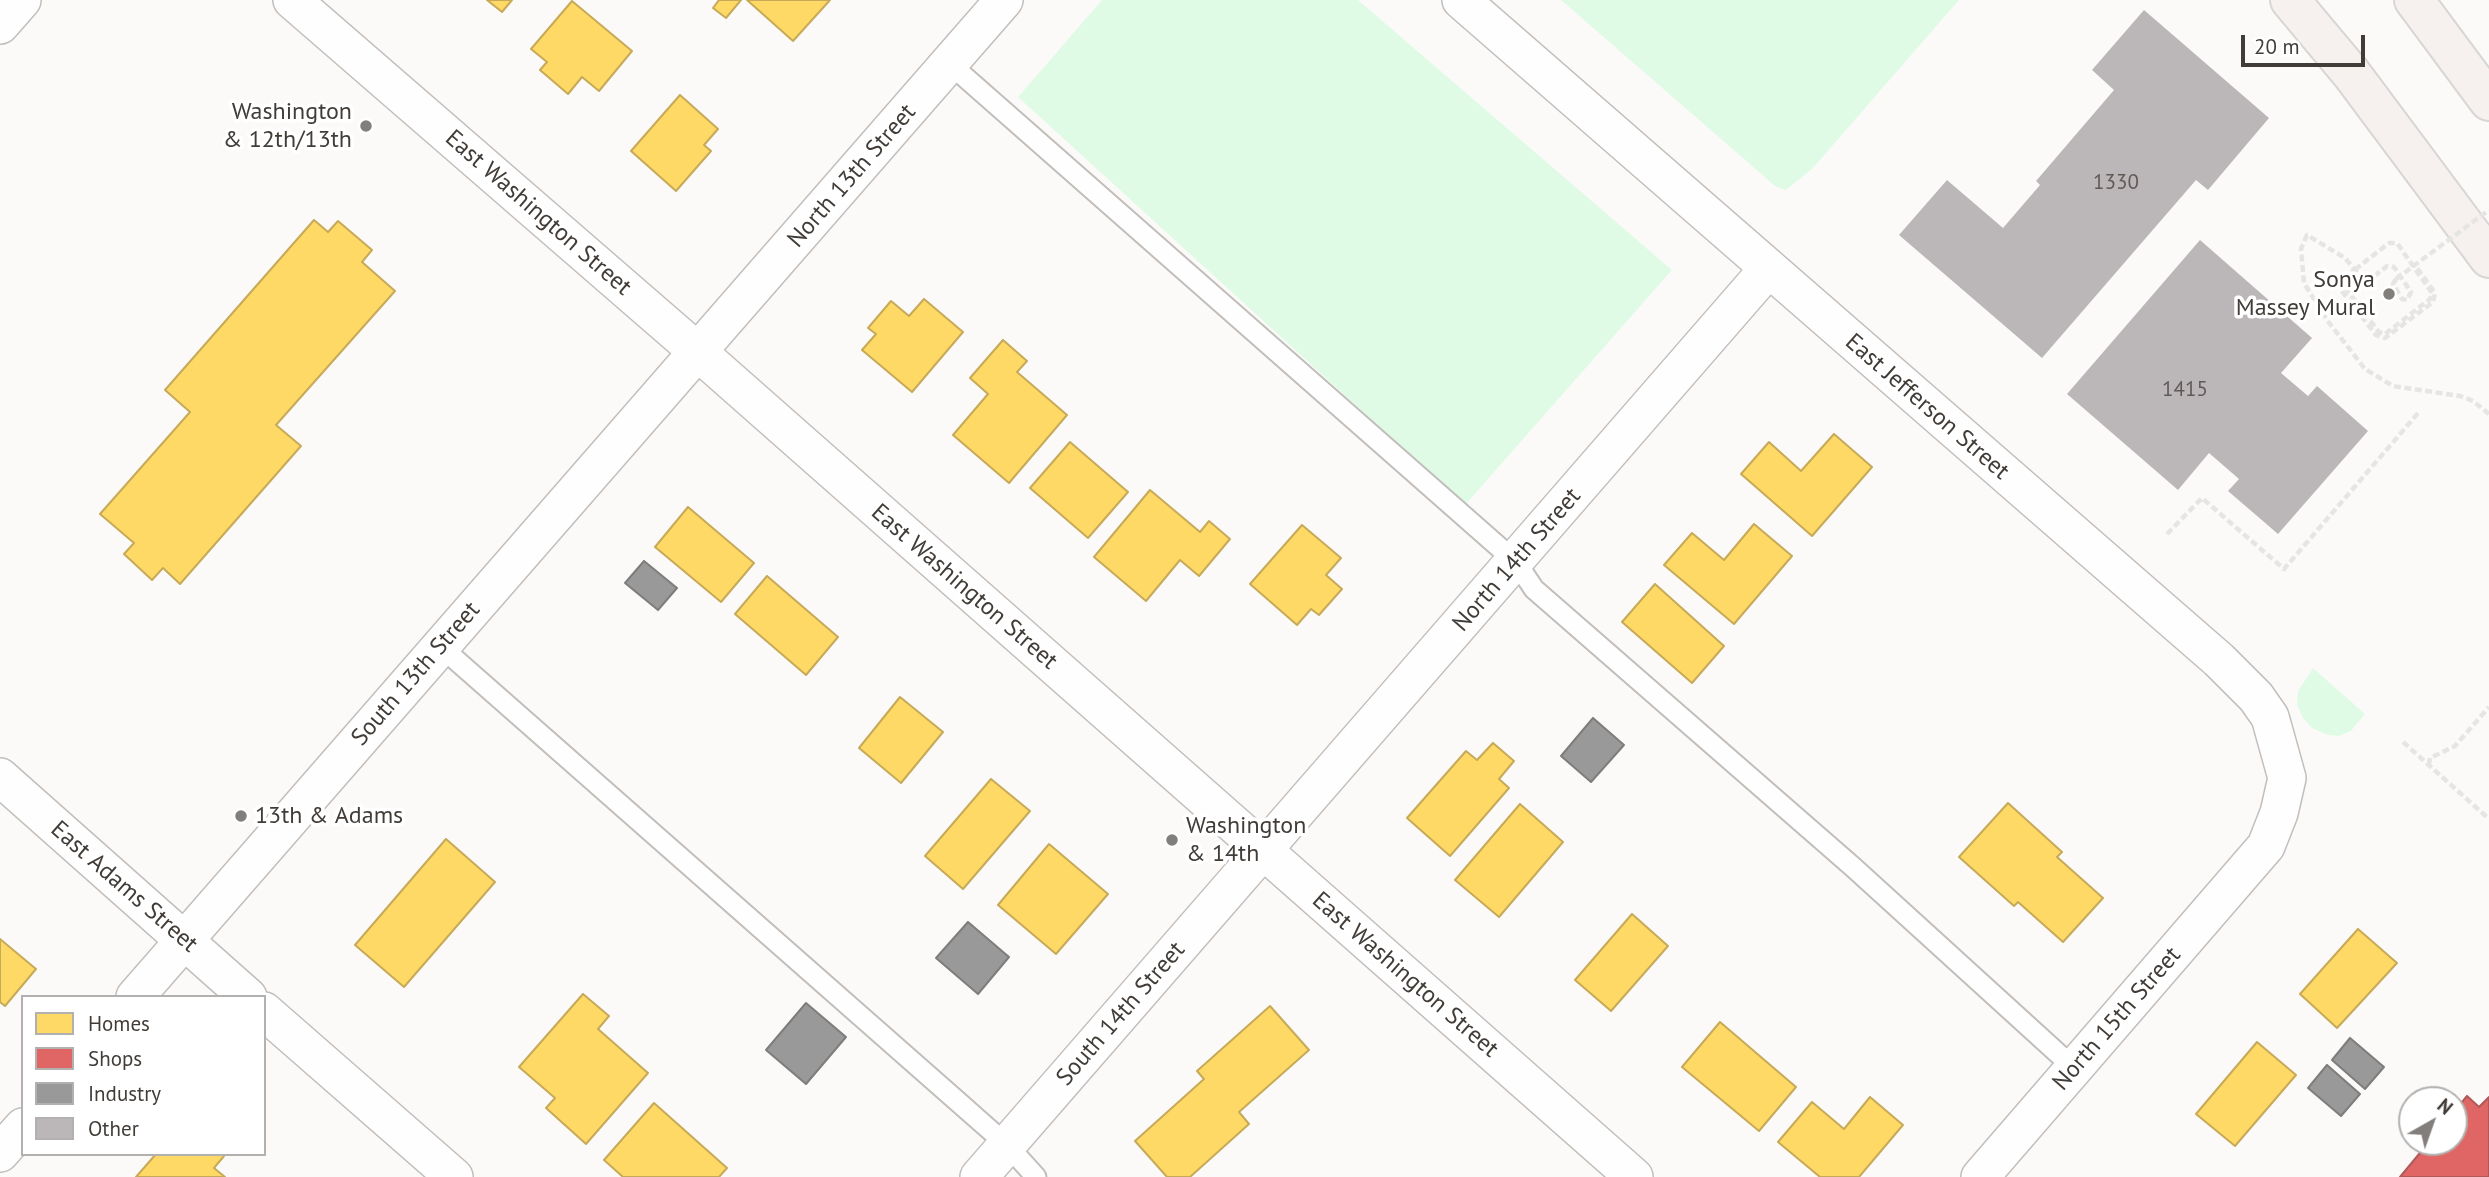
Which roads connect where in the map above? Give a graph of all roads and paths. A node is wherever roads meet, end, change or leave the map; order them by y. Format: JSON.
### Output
{"nodes":[{"id":1,"x":22,"y":0,"type":"edge"},
{"id":2,"x":292,"y":0,"type":"edge"},
{"id":3,"x":1004,"y":0,"type":"edge"},
{"id":4,"x":1461,"y":0,"type":"edge"},
{"id":5,"x":2290,"y":0,"type":"edge"},
{"id":6,"x":2414,"y":0,"type":"edge"},
{"id":7,"x":0,"y":25,"type":"edge"},
{"id":8,"x":950,"y":64,"type":"junction"},
{"id":9,"x":2489,"y":101,"type":"edge"},
{"id":10,"x":2489,"y":210,"type":"edge"},
{"id":11,"x":2489,"y":258,"type":"edge"},
{"id":12,"x":2415,"y":265,"type":"junction"},
{"id":13,"x":1769,"y":268,"type":"junction"},
{"id":14,"x":2357,"y":270,"type":"junction"},
{"id":15,"x":698,"y":352,"type":"junction"},
{"id":16,"x":2419,"y":411,"type":"dead end"},
{"id":17,"x":2489,"y":414,"type":"edge"},
{"id":18,"x":2167,"y":534,"type":"dead end"},
{"id":19,"x":1516,"y":562,"type":"junction"},
{"id":20,"x":440,"y":646,"type":"junction"},
{"id":21,"x":2489,"y":707,"type":"edge"},
{"id":22,"x":2403,"y":742,"type":"dead end"},
{"id":23,"x":2429,"y":765,"type":"junction"},
{"id":24,"x":0,"y":777,"type":"edge"},
{"id":25,"x":2489,"y":819,"type":"edge"},
{"id":26,"x":1263,"y":850,"type":"junction"},
{"id":27,"x":2254,"y":862,"type":"joint"},
{"id":28,"x":184,"y":939,"type":"junction"},
{"id":29,"x":137,"y":995,"type":"edge"},
{"id":30,"x":246,"y":995,"type":"edge"},
{"id":31,"x":266,"y":1013,"type":"edge"},
{"id":32,"x":2074,"y":1068,"type":"junction"},
{"id":33,"x":21,"y":1128,"type":"edge"},
{"id":34,"x":1007,"y":1145,"type":"junction"},
{"id":35,"x":0,"y":1153,"type":"edge"},
{"id":36,"x":454,"y":1177,"type":"edge"},
{"id":37,"x":978,"y":1177,"type":"edge"},
{"id":38,"x":1036,"y":1177,"type":"edge"},
{"id":39,"x":1634,"y":1177,"type":"edge"},
{"id":40,"x":1980,"y":1177,"type":"edge"}],
"edges":[{"from":1,"to":7,"type":"street"},
{"from":2,"to":15,"type":"street","name":"East Washington Street"},
{"from":3,"to":8,"type":"street","name":"North 13th Street"},
{"from":4,"to":13,"type":"street","name":"East Jefferson Street"},
{"from":5,"to":11,"type":"main road"},
{"from":6,"to":9,"type":"main road"},
{"from":8,"to":15,"type":"street","name":"North 13th Street"},
{"from":8,"to":19,"type":"lane"},
{"from":10,"to":12,"type":"path","bridge":true},
{"from":12,"to":14,"type":"path","bridge":true},
{"from":12,"to":14,"type":"path","bridge":true},
{"from":13,"to":19,"type":"street","name":"North 14th Street"},
{"from":13,"to":27,"type":"street","name":"East Jefferson Street"},
{"from":14,"to":14,"type":"path"},
{"from":14,"to":17,"type":"path"},
{"from":15,"to":20,"type":"street","name":"South 13th Street"},
{"from":15,"to":26,"type":"street","name":"East Washington Street"},
{"from":16,"to":18,"type":"path"},
{"from":19,"to":26,"type":"street","name":"North 14th Street"},
{"from":19,"to":32,"type":"lane"},
{"from":20,"to":28,"type":"street","name":"South 13th Street"},
{"from":20,"to":34,"type":"lane"},
{"from":21,"to":23,"type":"path"},
{"from":22,"to":23,"type":"path"},
{"from":23,"to":25,"type":"path"},
{"from":24,"to":28,"type":"street","name":"East Adams Street"},
{"from":26,"to":34,"type":"street","name":"South 14th Street"},
{"from":26,"to":39,"type":"street","name":"East Washington Street"},
{"from":27,"to":32,"type":"street","name":"North 15th Street"},
{"from":28,"to":29,"type":"street","name":"South 13th Street"},
{"from":28,"to":30,"type":"street","name":"East Adams Street"},
{"from":31,"to":36,"type":"street"},
{"from":32,"to":40,"type":"street","name":"North 15th Street"},
{"from":33,"to":35,"type":"street"},
{"from":34,"to":37,"type":"street","name":"South 14th Street"},
{"from":34,"to":38,"type":"lane"}]}
